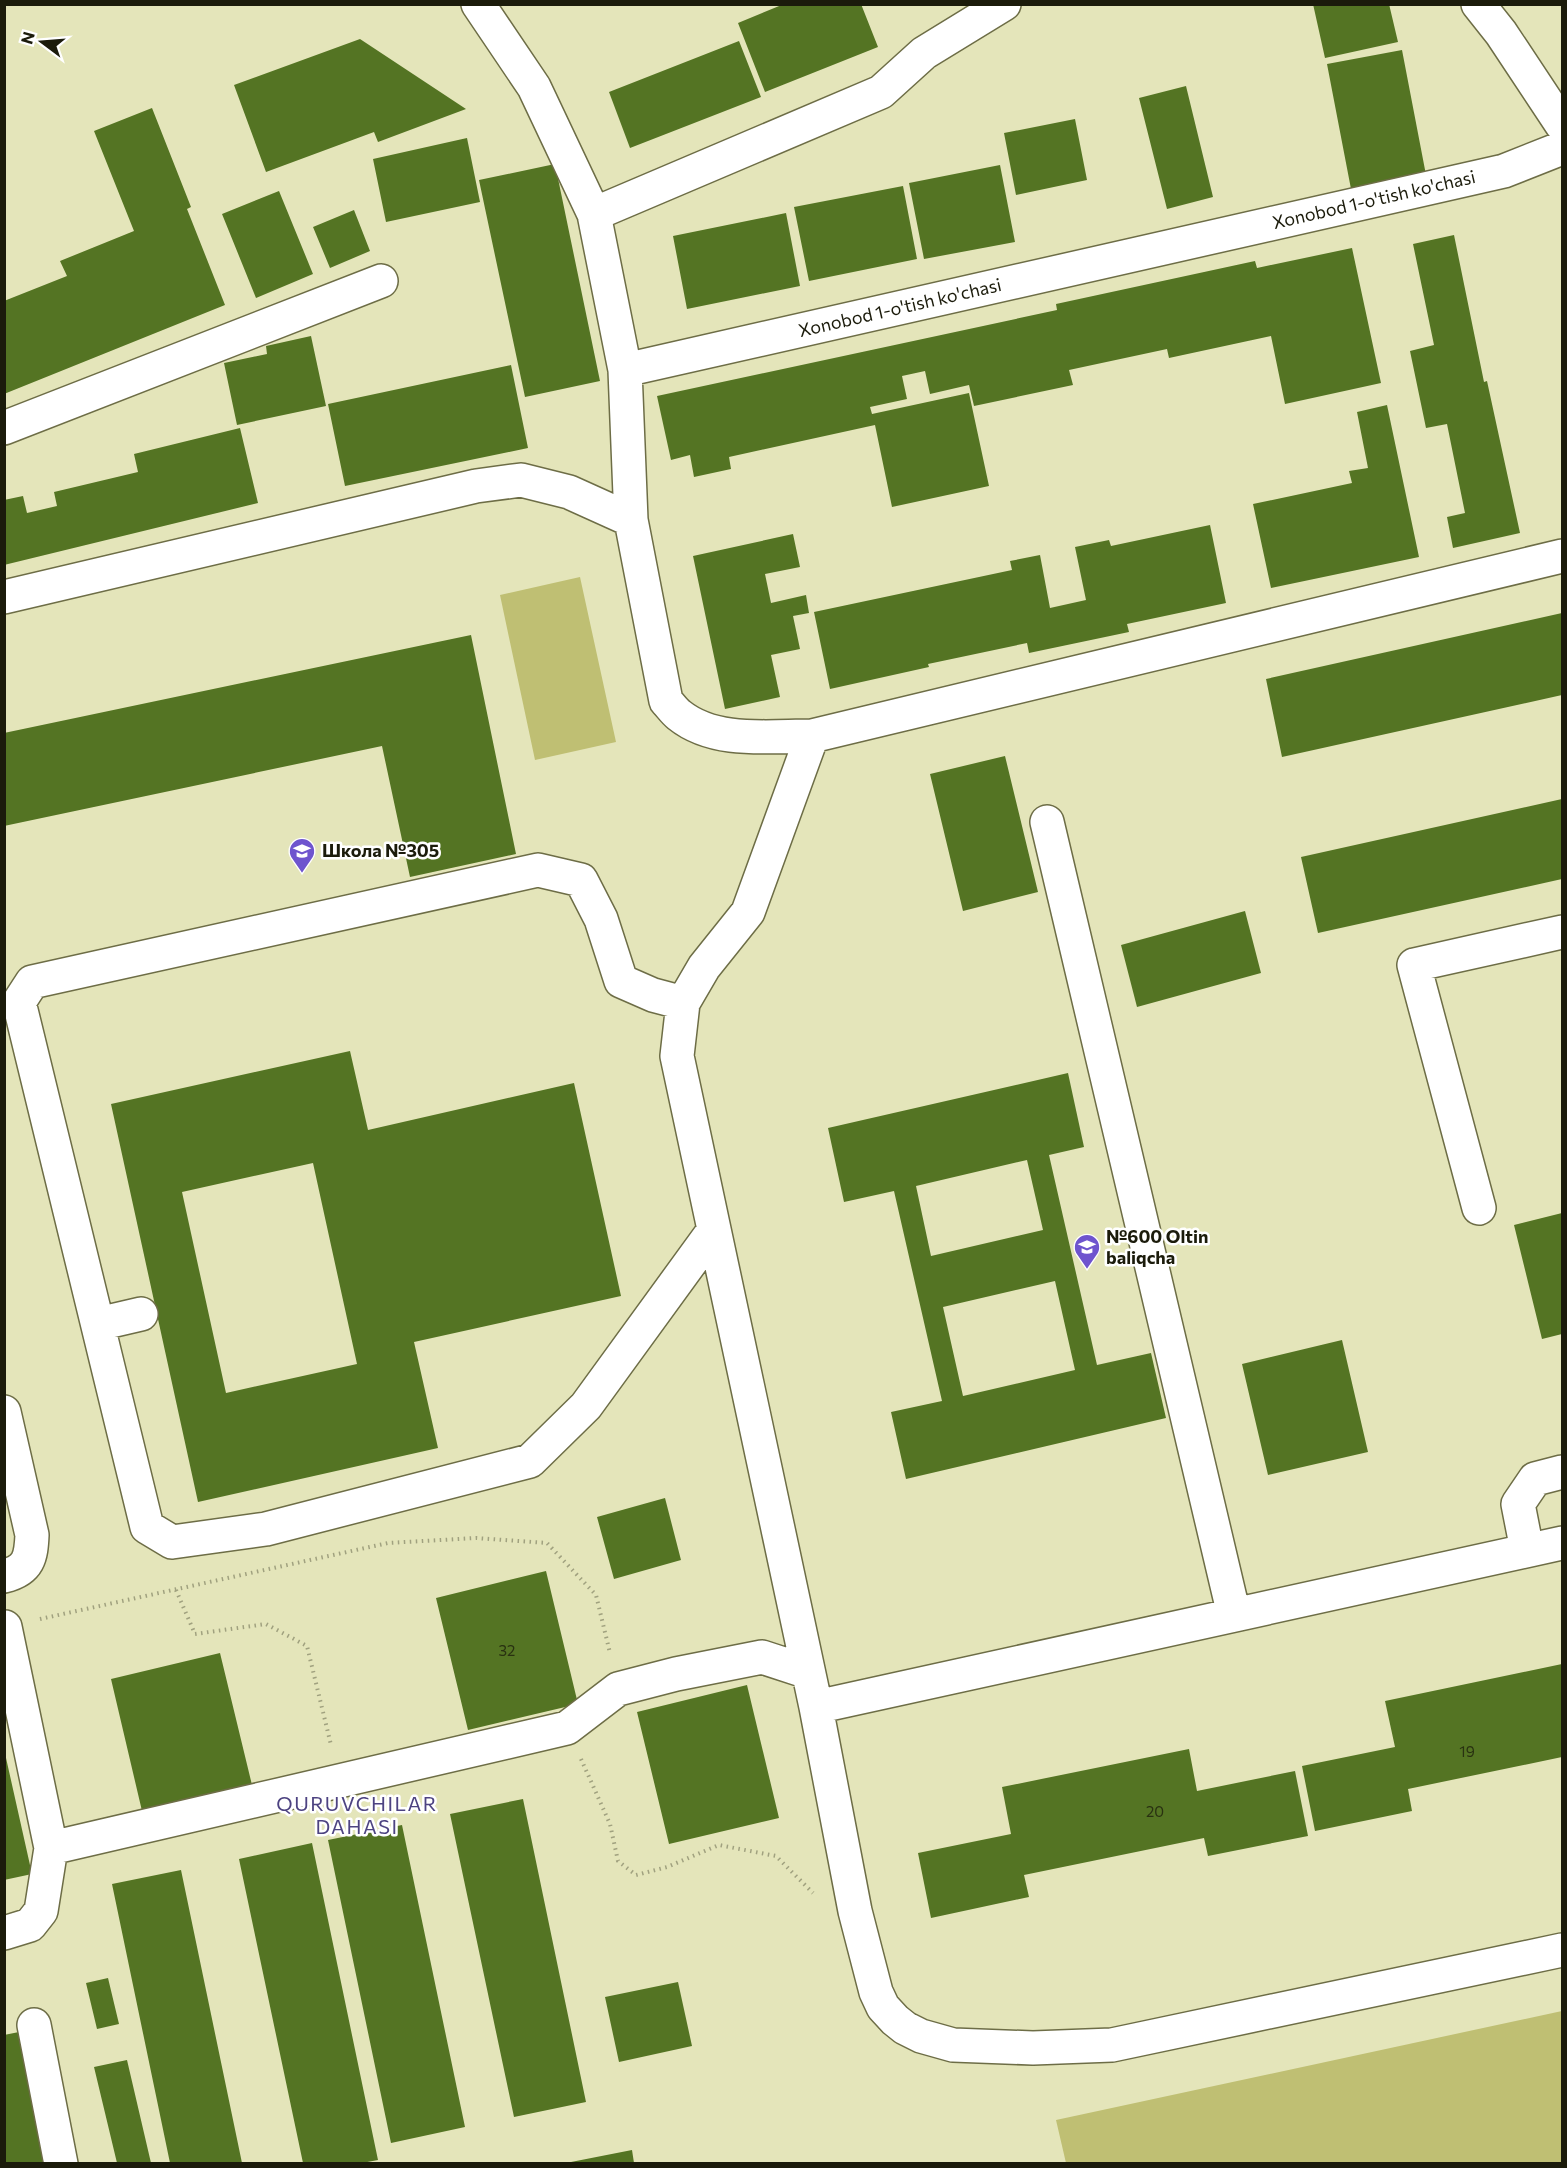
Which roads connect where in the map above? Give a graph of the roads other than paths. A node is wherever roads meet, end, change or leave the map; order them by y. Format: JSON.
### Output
{"nodes":[{"id":1,"x":478,"y":4,"type":"edge"},
{"id":2,"x":1004,"y":4,"type":"edge"},
{"id":3,"x":1478,"y":4,"type":"edge"},
{"id":4,"x":1563,"y":125,"type":"edge"},
{"id":5,"x":1563,"y":148,"type":"edge"},
{"id":6,"x":594,"y":214,"type":"junction"},
{"id":7,"x":381,"y":281,"type":"dead end"},
{"id":8,"x":625,"y":370,"type":"junction"},
{"id":9,"x":4,"y":428,"type":"edge"},
{"id":10,"x":631,"y":520,"type":"junction"},
{"id":11,"x":1563,"y":556,"type":"edge"},
{"id":12,"x":4,"y":597,"type":"edge"},
{"id":13,"x":812,"y":736,"type":"junction"},
{"id":14,"x":1047,"y":822,"type":"dead end"},
{"id":15,"x":1563,"y":932,"type":"edge"},
{"id":16,"x":682,"y":1003,"type":"junction"},
{"id":17,"x":1479,"y":1208,"type":"dead end"},
{"id":18,"x":714,"y":1230,"type":"junction"},
{"id":19,"x":141,"y":1314,"type":"dead end"},
{"id":20,"x":98,"y":1324,"type":"junction"},
{"id":21,"x":4,"y":1412,"type":"edge"},
{"id":22,"x":1563,"y":1472,"type":"edge"},
{"id":23,"x":1563,"y":1542,"type":"edge"},
{"id":24,"x":1527,"y":1550,"type":"junction"},
{"id":25,"x":4,"y":1576,"type":"edge"},
{"id":26,"x":1234,"y":1615,"type":"junction"},
{"id":27,"x":5,"y":1627,"type":"edge"},
{"id":28,"x":808,"y":1672,"type":"junction"},
{"id":29,"x":816,"y":1707,"type":"junction"},
{"id":30,"x":51,"y":1848,"type":"junction"},
{"id":31,"x":4,"y":1933,"type":"edge"},
{"id":32,"x":1563,"y":1950,"type":"edge"},
{"id":33,"x":34,"y":2025,"type":"dead end"},
{"id":34,"x":61,"y":2163,"type":"edge"}],
"edges":[{"from":1,"to":6,"type":"street"},
{"from":2,"to":6,"type":"street"},
{"from":3,"to":4,"type":"street"},
{"from":5,"to":8,"type":"street","name":"Xonobod 1-o'tish ko'chasi"},
{"from":6,"to":8,"type":"street"},
{"from":7,"to":9,"type":"street"},
{"from":8,"to":10,"type":"street"},
{"from":10,"to":12,"type":"street"},
{"from":10,"to":13,"type":"street"},
{"from":11,"to":13,"type":"street"},
{"from":13,"to":16,"type":"street"},
{"from":14,"to":26,"type":"street"},
{"from":15,"to":17,"type":"street"},
{"from":16,"to":18,"type":"street"},
{"from":16,"to":20,"type":"street"},
{"from":18,"to":20,"type":"street"},
{"from":18,"to":28,"type":"street"},
{"from":19,"to":20,"type":"street"},
{"from":21,"to":25,"type":"street"},
{"from":22,"to":24,"type":"street"},
{"from":23,"to":24,"type":"street"},
{"from":24,"to":26,"type":"street"},
{"from":26,"to":29,"type":"street"},
{"from":27,"to":30,"type":"street"},
{"from":28,"to":29,"type":"street"},
{"from":28,"to":30,"type":"street"},
{"from":29,"to":32,"type":"street"},
{"from":30,"to":31,"type":"street"},
{"from":33,"to":34,"type":"street"}]}
